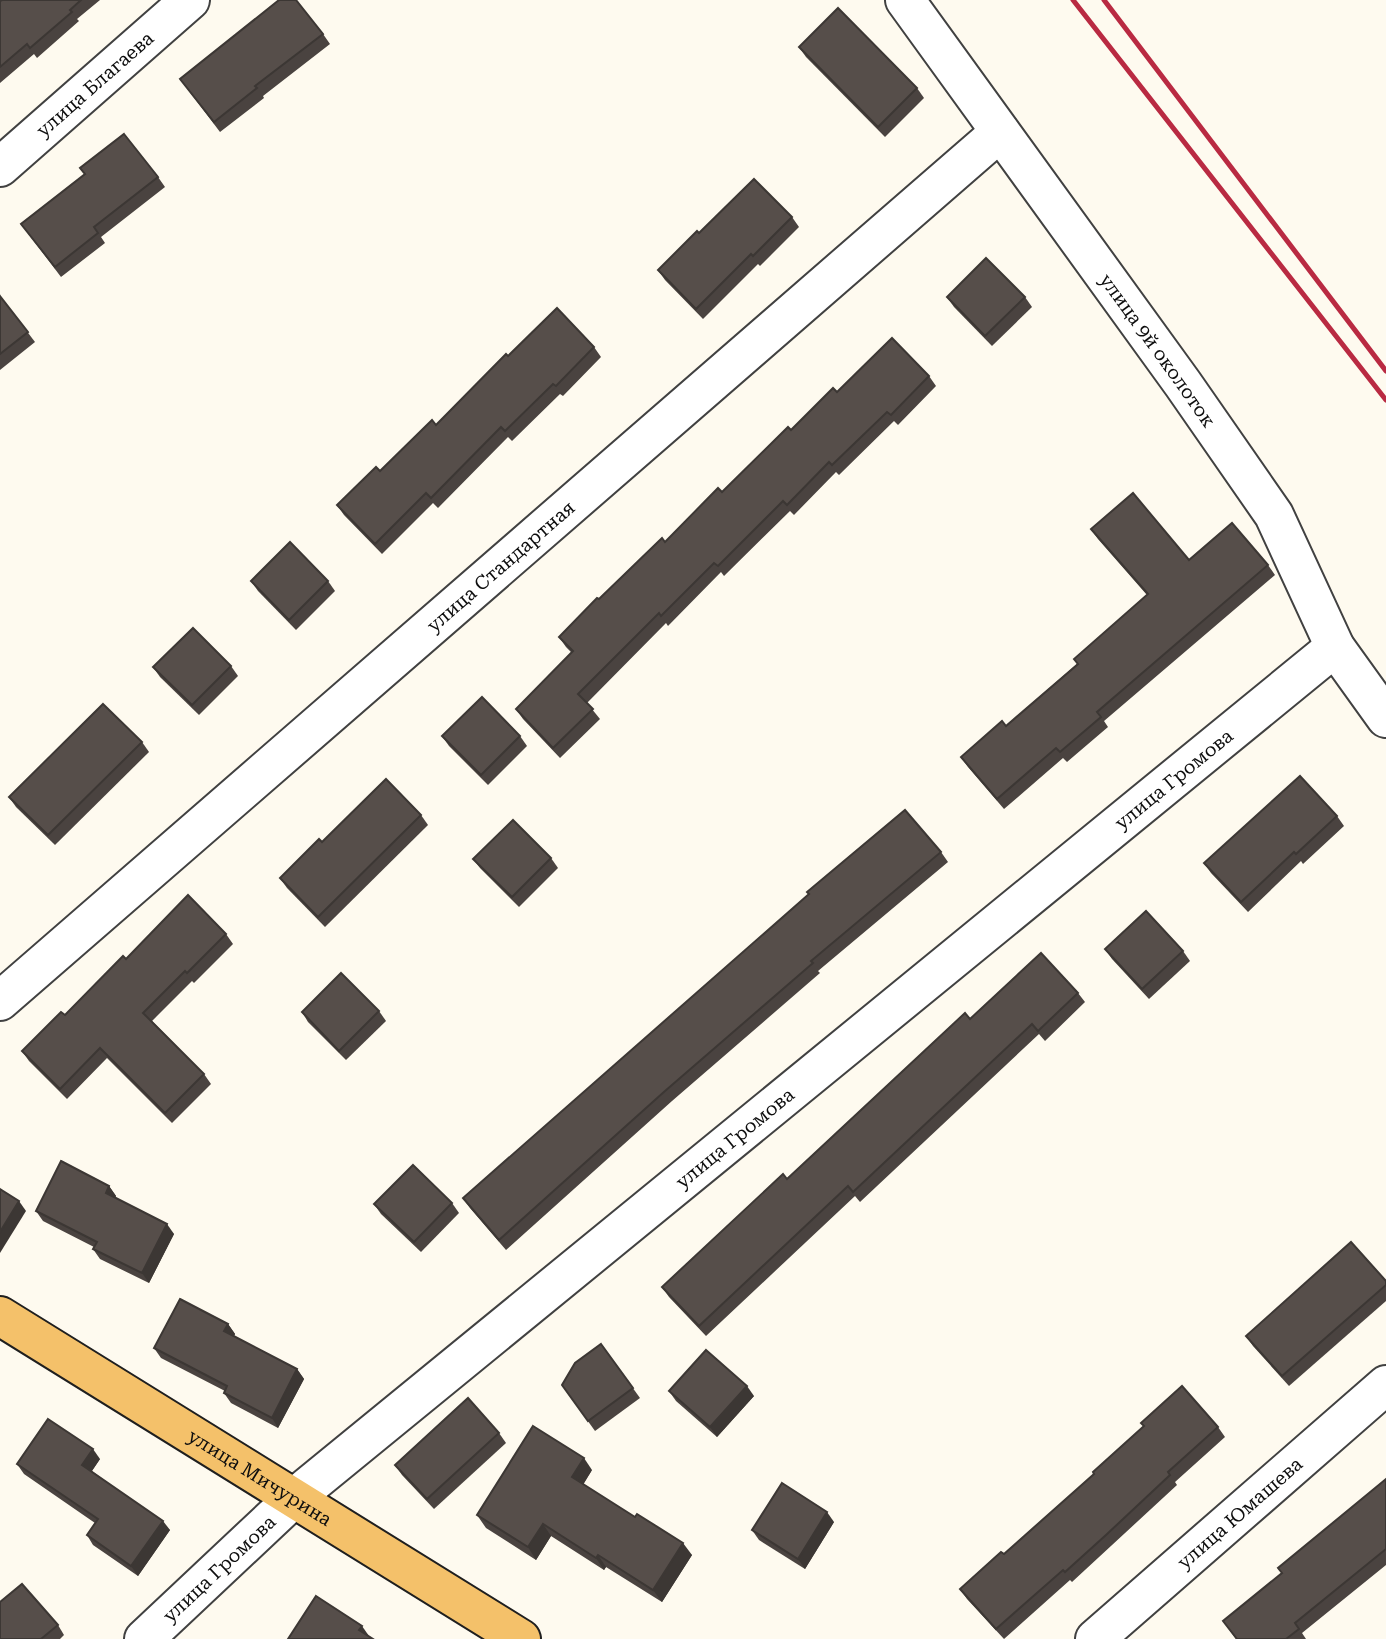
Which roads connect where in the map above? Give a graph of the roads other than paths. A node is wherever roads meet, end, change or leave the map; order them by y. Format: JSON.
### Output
{"nodes":[{"id":1,"x":190,"y":0,"type":"edge"},
{"id":2,"x":905,"y":0,"type":"edge"},
{"id":3,"x":1000,"y":132,"type":"junction"},
{"id":4,"x":0,"y":167,"type":"edge"},
{"id":5,"x":1335,"y":647,"type":"junction"},
{"id":6,"x":1386,"y":718,"type":"edge"},
{"id":7,"x":0,"y":1001,"type":"edge"},
{"id":8,"x":0,"y":1316,"type":"edge"},
{"id":9,"x":1386,"y":1385,"type":"edge"},
{"id":10,"x":294,"y":1498,"type":"junction"},
{"id":11,"x":144,"y":1639,"type":"edge"},
{"id":12,"x":521,"y":1639,"type":"edge"},
{"id":13,"x":1095,"y":1639,"type":"edge"}],
"edges":[{"from":1,"to":4,"type":"street","name":"улица Благаева"},
{"from":2,"to":3,"type":"street","name":"улица 9й околоток"},
{"from":3,"to":5,"type":"street","name":"улица 9й околоток"},
{"from":3,"to":7,"type":"street","name":"улица Стандартная"},
{"from":5,"to":6,"type":"street","name":"улица 9й околоток"},
{"from":5,"to":10,"type":"street","name":"улица Громова"},
{"from":8,"to":10,"type":"main road","name":"улица Мичурина"},
{"from":9,"to":13,"type":"street","name":"улица Юмашева"},
{"from":10,"to":11,"type":"street","name":"улица Громова"},
{"from":10,"to":12,"type":"main road","name":"улица Мичурина"}]}
